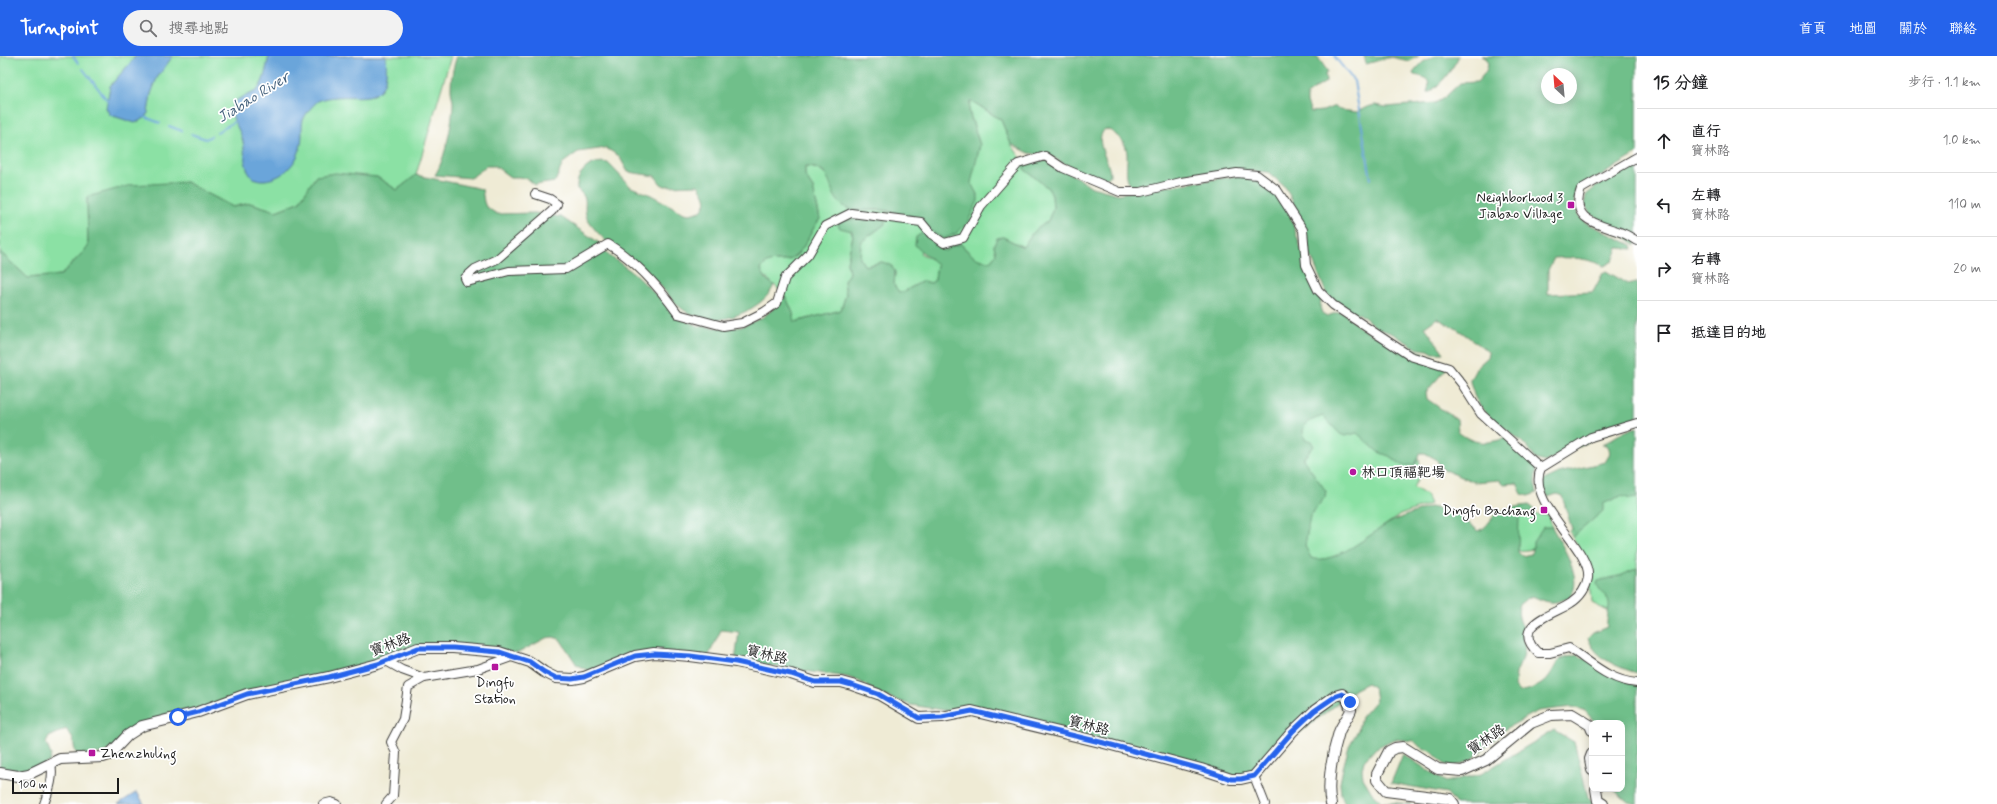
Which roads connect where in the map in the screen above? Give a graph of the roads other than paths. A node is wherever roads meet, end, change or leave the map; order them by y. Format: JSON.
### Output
{"nodes":[{"id":1,"x":1637,"y":157,"type":"edge"},
{"id":2,"x":535,"y":194,"type":"dead end"},
{"id":3,"x":1637,"y":240,"type":"edge"},
{"id":4,"x":1637,"y":423,"type":"edge"},
{"id":5,"x":1541,"y":468,"type":"junction"},
{"id":6,"x":514,"y":656,"type":"junction"},
{"id":7,"x":386,"y":661,"type":"junction"},
{"id":8,"x":424,"y":678,"type":"junction"},
{"id":9,"x":1637,"y":683,"type":"edge"},
{"id":10,"x":1589,"y":724,"type":"edge"},
{"id":11,"x":51,"y":763,"type":"junction"},
{"id":12,"x":0,"y":773,"type":"edge"},
{"id":13,"x":1254,"y":776,"type":"junction"},
{"id":14,"x":1596,"y":792,"type":"edge"},
{"id":15,"x":44,"y":804,"type":"edge"},
{"id":16,"x":323,"y":804,"type":"edge"},
{"id":17,"x":337,"y":804,"type":"edge"},
{"id":18,"x":386,"y":804,"type":"edge"},
{"id":19,"x":1265,"y":804,"type":"edge"},
{"id":20,"x":1331,"y":804,"type":"edge"},
{"id":21,"x":1454,"y":804,"type":"edge"},
{"id":22,"x":1603,"y":804,"type":"edge"}],
"edges":[{"from":1,"to":3,"type":"street"},
{"from":2,"to":5,"type":"street"},
{"from":4,"to":5,"type":"street"},
{"from":5,"to":9,"type":"street"},
{"from":6,"to":7,"type":"main road","name":"寶林路"},
{"from":6,"to":8,"type":"street"},
{"from":6,"to":13,"type":"main road","name":"寶林路"},
{"from":7,"to":8,"type":"street"},
{"from":7,"to":11,"type":"main road","name":"寶林路"},
{"from":8,"to":18,"type":"street"},
{"from":10,"to":21,"type":"main road","name":"寶林路"},
{"from":11,"to":12,"type":"main road","name":"寶林路"},
{"from":11,"to":15,"type":"street"},
{"from":13,"to":19,"type":"street"},
{"from":13,"to":20,"type":"main road"},
{"from":14,"to":22,"type":"main road"},
{"from":16,"to":17,"type":"street"}]}
